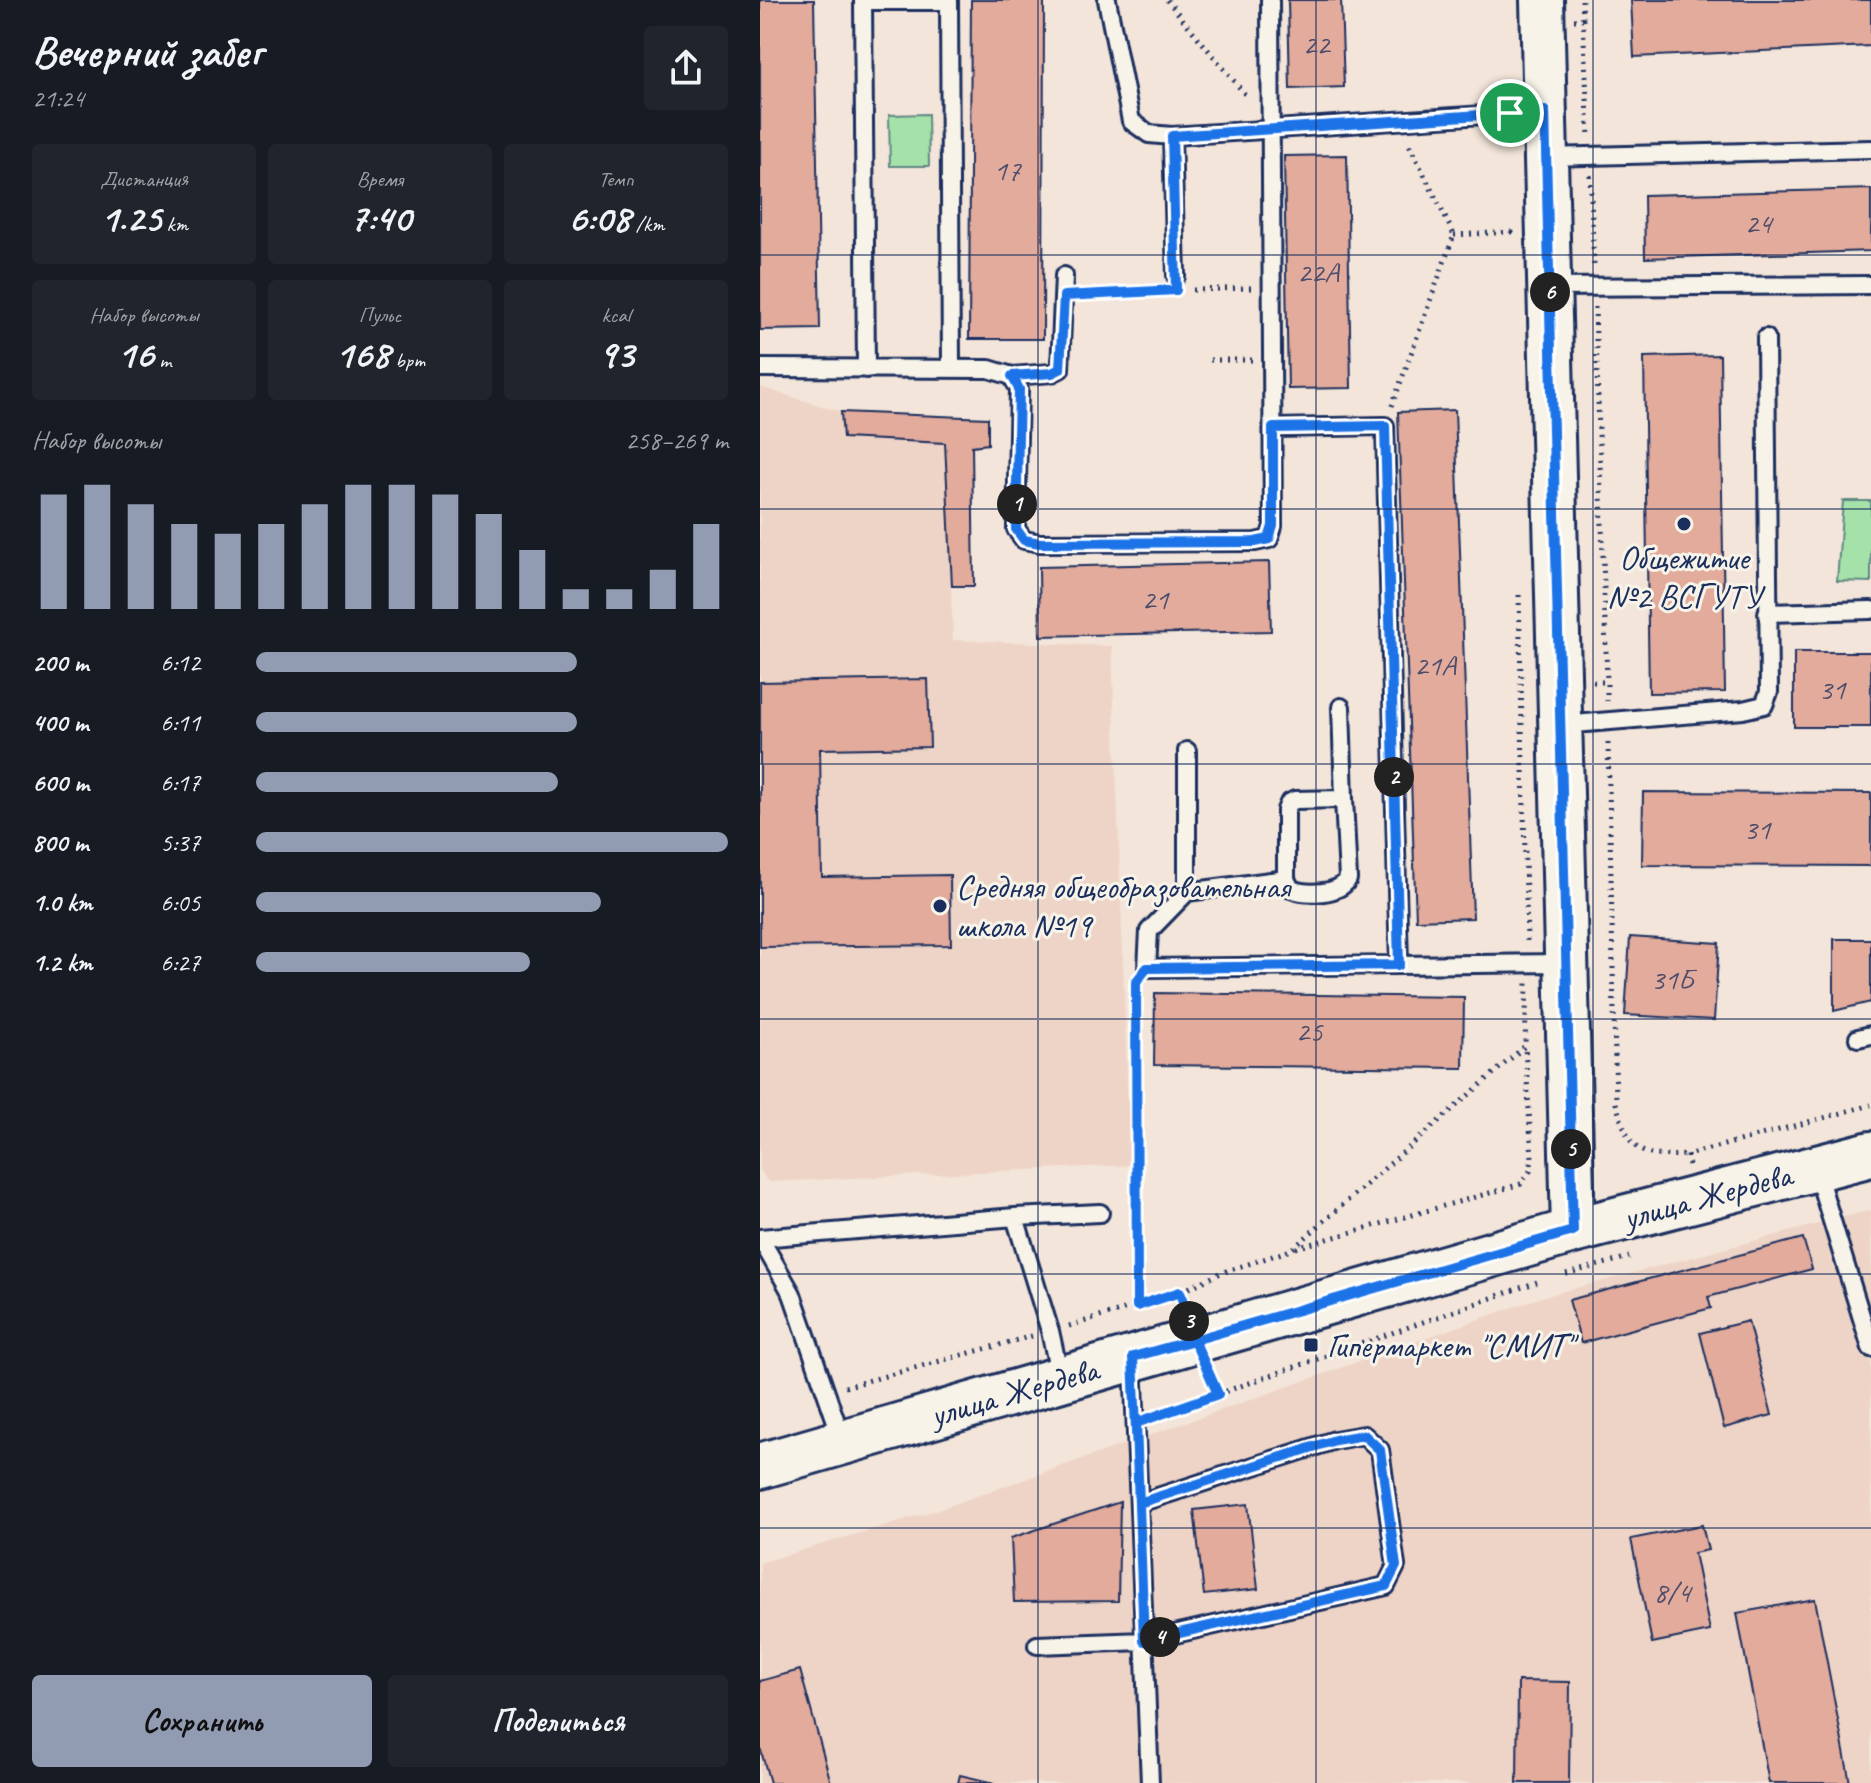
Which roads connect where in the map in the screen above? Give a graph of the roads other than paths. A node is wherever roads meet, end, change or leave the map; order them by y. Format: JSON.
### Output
{"nodes":[{"id":1,"x":863,"y":0,"type":"edge"},
{"id":2,"x":1107,"y":0,"type":"edge"},
{"id":3,"x":1270,"y":0,"type":"edge"},
{"id":4,"x":1542,"y":0,"type":"edge"},
{"id":5,"x":1545,"y":111,"type":"junction"},
{"id":6,"x":1273,"y":127,"type":"junction"},
{"id":7,"x":1172,"y":136,"type":"junction"},
{"id":8,"x":1871,"y":149,"type":"edge"},
{"id":9,"x":1546,"y":157,"type":"junction"},
{"id":10,"x":1064,"y":276,"type":"dead end"},
{"id":11,"x":1176,"y":283,"type":"road end"},
{"id":12,"x":1871,"y":285,"type":"edge"},
{"id":13,"x":1550,"y":287,"type":"junction"},
{"id":14,"x":1766,"y":338,"type":"dead end"},
{"id":15,"x":760,"y":368,"type":"edge"},
{"id":16,"x":866,"y":369,"type":"junction"},
{"id":17,"x":951,"y":369,"type":"junction"},
{"id":18,"x":1012,"y":376,"type":"junction"},
{"id":19,"x":1273,"y":428,"type":"junction"},
{"id":20,"x":1871,"y":610,"type":"edge"},
{"id":21,"x":1767,"y":613,"type":"junction"},
{"id":22,"x":1341,"y":707,"type":"dead end"},
{"id":23,"x":1561,"y":725,"type":"junction"},
{"id":24,"x":1187,"y":751,"type":"dead end"},
{"id":25,"x":1344,"y":799,"type":"junction"},
{"id":26,"x":1286,"y":879,"type":"junction"},
{"id":27,"x":1187,"y":892,"type":"junction"},
{"id":28,"x":1547,"y":963,"type":"junction"},
{"id":29,"x":1399,"y":965,"type":"junction"},
{"id":30,"x":1871,"y":1154,"type":"edge"},
{"id":31,"x":1816,"y":1168,"type":"junction"},
{"id":32,"x":1100,"y":1213,"type":"dead end"},
{"id":33,"x":1015,"y":1217,"type":"junction"},
{"id":34,"x":1573,"y":1231,"type":"junction"},
{"id":35,"x":760,"y":1238,"type":"edge"},
{"id":36,"x":1871,"y":1348,"type":"edge"},
{"id":37,"x":1133,"y":1357,"type":"junction"},
{"id":38,"x":1060,"y":1379,"type":"junction"},
{"id":39,"x":843,"y":1441,"type":"junction"},
{"id":40,"x":760,"y":1466,"type":"edge"},
{"id":41,"x":1139,"y":1503,"type":"junction"},
{"id":42,"x":1144,"y":1641,"type":"junction"},
{"id":43,"x":1037,"y":1645,"type":"dead end"},
{"id":44,"x":1150,"y":1783,"type":"edge"}],
"edges":[{"from":1,"to":16,"type":"lane"},
{"from":1,"to":17,"type":"lane"},
{"from":2,"to":7,"type":"lane"},
{"from":3,"to":6,"type":"lane"},
{"from":4,"to":5,"type":"street"},
{"from":5,"to":6,"type":"lane"},
{"from":5,"to":9,"type":"street"},
{"from":6,"to":7,"type":"lane"},
{"from":6,"to":19,"type":"lane"},
{"from":7,"to":11,"type":"lane"},
{"from":8,"to":9,"type":"lane"},
{"from":9,"to":13,"type":"street"},
{"from":10,"to":18,"type":"lane"},
{"from":12,"to":13,"type":"lane"},
{"from":13,"to":23,"type":"street"},
{"from":14,"to":21,"type":"lane"},
{"from":15,"to":16,"type":"lane"},
{"from":16,"to":17,"type":"lane"},
{"from":17,"to":18,"type":"lane"},
{"from":18,"to":19,"type":"lane"},
{"from":19,"to":29,"type":"lane"},
{"from":20,"to":21,"type":"lane"},
{"from":21,"to":23,"type":"lane"},
{"from":22,"to":25,"type":"lane"},
{"from":23,"to":28,"type":"street"},
{"from":24,"to":27,"type":"lane"},
{"from":25,"to":26,"type":"lane"},
{"from":25,"to":26,"type":"lane"},
{"from":26,"to":27,"type":"lane"},
{"from":27,"to":29,"type":"lane"},
{"from":28,"to":29,"type":"lane"},
{"from":28,"to":34,"type":"street"},
{"from":30,"to":31,"type":"main road","name":"улица Жердева"},
{"from":31,"to":34,"type":"main road","name":"улица Жердева"},
{"from":31,"to":36,"type":"lane"},
{"from":32,"to":33,"type":"lane"},
{"from":33,"to":35,"type":"lane"},
{"from":33,"to":38,"type":"lane"},
{"from":34,"to":37,"type":"main road","name":"улица Жердева"},
{"from":35,"to":39,"type":"lane"},
{"from":37,"to":38,"type":"main road","name":"улица Жердева"},
{"from":37,"to":41,"type":"lane"},
{"from":38,"to":39,"type":"main road","name":"улица Жердева"},
{"from":39,"to":40,"type":"main road","name":"улица Жердева"},
{"from":41,"to":42,"type":"lane"},
{"from":41,"to":42,"type":"lane"},
{"from":42,"to":43,"type":"lane"},
{"from":42,"to":44,"type":"lane"}]}
